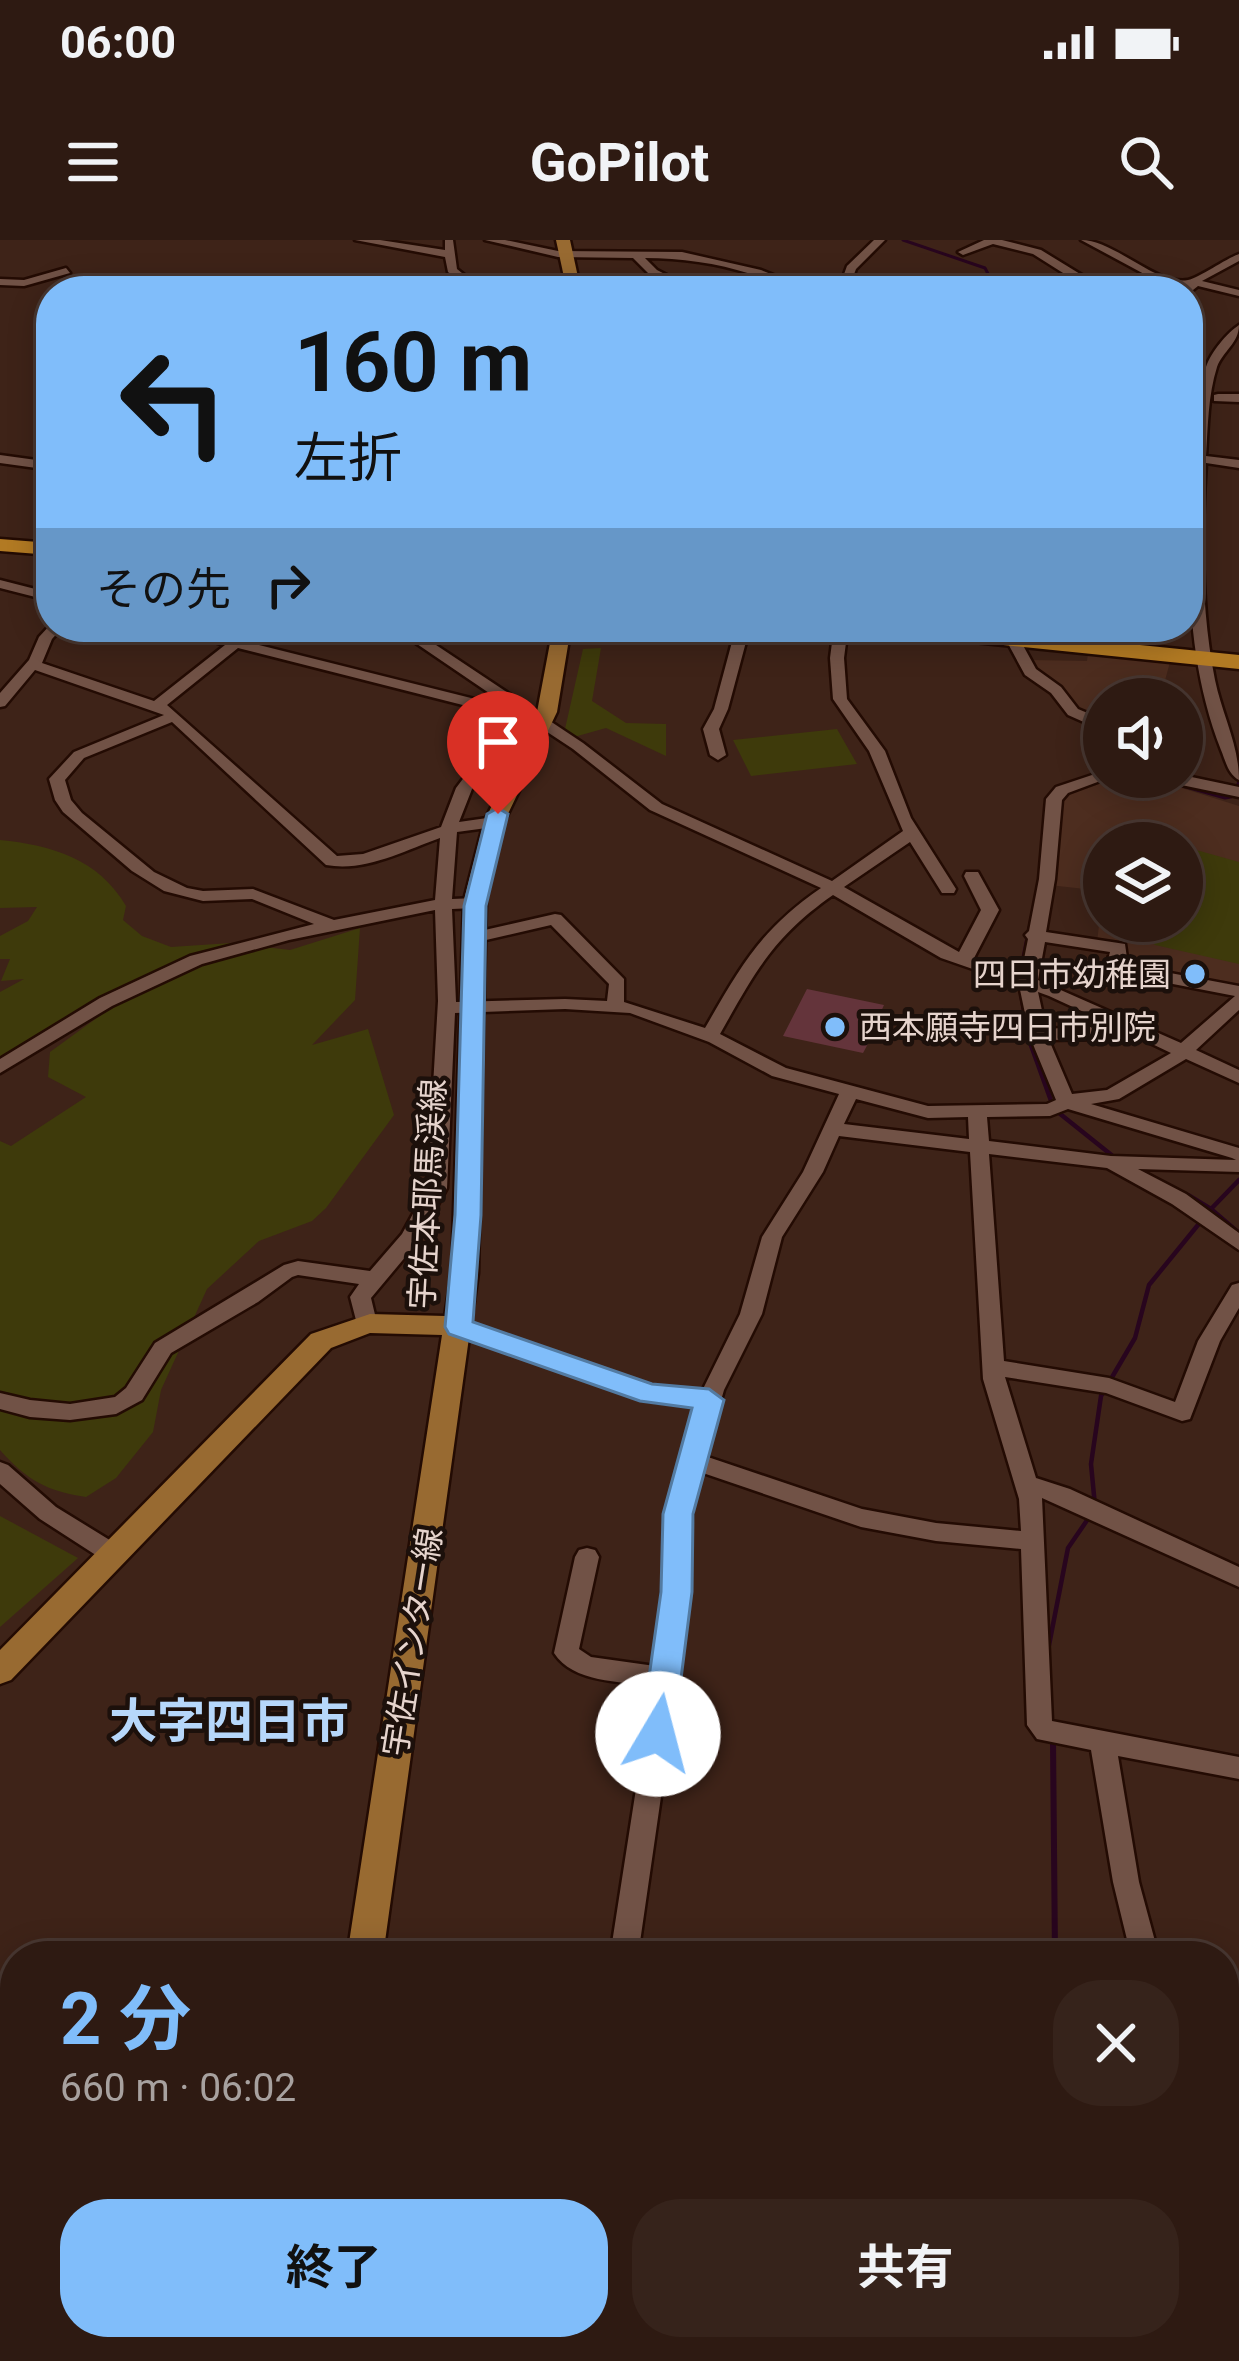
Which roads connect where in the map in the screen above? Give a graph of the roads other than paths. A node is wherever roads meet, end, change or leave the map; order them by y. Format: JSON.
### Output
{"nodes":[{"id":1,"x":360,"y":240,"type":"edge"},
{"id":2,"x":490,"y":240,"type":"edge"},
{"id":3,"x":880,"y":240,"type":"edge"},
{"id":4,"x":992,"y":240,"type":"edge"},
{"id":5,"x":1086,"y":240,"type":"edge"},
{"id":6,"x":449,"y":247,"type":"edge"},
{"id":7,"x":565,"y":247,"type":"edge"},
{"id":8,"x":633,"y":252,"type":"junction"},
{"id":9,"x":963,"y":252,"type":"dead end"},
{"id":10,"x":1239,"y":257,"type":"edge"},
{"id":11,"x":66,"y":271,"type":"dead end"},
{"id":12,"x":48,"y":276,"type":"edge"},
{"id":13,"x":460,"y":276,"type":"edge"},
{"id":14,"x":662,"y":276,"type":"edge"},
{"id":15,"x":767,"y":276,"type":"edge"},
{"id":16,"x":849,"y":276,"type":"edge"},
{"id":17,"x":865,"y":276,"type":"edge"},
{"id":18,"x":937,"y":276,"type":"edge"},
{"id":19,"x":1072,"y":276,"type":"edge"},
{"id":20,"x":1159,"y":276,"type":"edge"},
{"id":21,"x":1203,"y":278,"type":"edge"},
{"id":22,"x":36,"y":280,"type":"edge"},
{"id":23,"x":0,"y":282,"type":"edge"},
{"id":24,"x":1203,"y":287,"type":"edge"},
{"id":25,"x":1239,"y":292,"type":"edge"},
{"id":26,"x":1239,"y":328,"type":"edge"},
{"id":27,"x":1205,"y":388,"type":"junction"},
{"id":28,"x":1218,"y":398,"type":"junction"},
{"id":29,"x":1239,"y":398,"type":"edge"},
{"id":30,"x":1204,"y":409,"type":"junction"},
{"id":31,"x":1203,"y":434,"type":"edge"},
{"id":32,"x":0,"y":459,"type":"edge"},
{"id":33,"x":1203,"y":459,"type":"edge"},
{"id":34,"x":36,"y":464,"type":"edge"},
{"id":35,"x":1239,"y":464,"type":"edge"},
{"id":36,"x":0,"y":545,"type":"edge"},
{"id":37,"x":36,"y":548,"type":"edge"},
{"id":38,"x":0,"y":584,"type":"edge"},
{"id":39,"x":36,"y":593,"type":"edge"},
{"id":40,"x":46,"y":642,"type":"edge"},
{"id":41,"x":230,"y":642,"type":"edge"},
{"id":42,"x":422,"y":642,"type":"edge"},
{"id":43,"x":559,"y":642,"type":"edge"},
{"id":44,"x":739,"y":642,"type":"edge"},
{"id":45,"x":840,"y":642,"type":"edge"},
{"id":46,"x":1015,"y":642,"type":"edge"},
{"id":47,"x":1082,"y":642,"type":"edge"},
{"id":48,"x":1200,"y":642,"type":"edge"},
{"id":49,"x":235,"y":644,"type":"junction"},
{"id":50,"x":1202,"y":657,"type":"junction"},
{"id":51,"x":1239,"y":662,"type":"edge"},
{"id":52,"x":33,"y":663,"type":"junction"},
{"id":53,"x":0,"y":703,"type":"edge"},
{"id":54,"x":166,"y":711,"type":"junction"},
{"id":55,"x":519,"y":715,"type":"junction"},
{"id":56,"x":1083,"y":716,"type":"edge"},
{"id":57,"x":543,"y":723,"type":"junction"},
{"id":58,"x":718,"y":755,"type":"dead end"},
{"id":59,"x":1239,"y":775,"type":"edge"},
{"id":60,"x":1203,"y":784,"type":"edge"},
{"id":61,"x":1083,"y":785,"type":"edge"},
{"id":62,"x":1239,"y":792,"type":"edge"},
{"id":63,"x":494,"y":822,"type":"junction"},
{"id":64,"x":449,"y":826,"type":"junction"},
{"id":65,"x":912,"y":833,"type":"junction"},
{"id":66,"x":973,"y":876,"type":"dead end"},
{"id":67,"x":830,"y":886,"type":"junction"},
{"id":68,"x":948,"y":890,"type":"dead end"},
{"id":69,"x":444,"y":904,"type":"junction"},
{"id":70,"x":475,"y":904,"type":"junction"},
{"id":71,"x":333,"y":926,"type":"junction"},
{"id":72,"x":1034,"y":935,"type":"junction"},
{"id":73,"x":473,"y":938,"type":"junction"},
{"id":74,"x":964,"y":960,"type":"junction"},
{"id":75,"x":1022,"y":979,"type":"junction"},
{"id":76,"x":1239,"y":995,"type":"edge"},
{"id":77,"x":615,"y":1006,"type":"junction"},
{"id":78,"x":472,"y":1007,"type":"junction"},
{"id":79,"x":446,"y":1008,"type":"junction"},
{"id":80,"x":1132,"y":1027,"type":"junction"},
{"id":81,"x":1039,"y":1035,"type":"junction"},
{"id":82,"x":710,"y":1036,"type":"junction"},
{"id":83,"x":1185,"y":1052,"type":"junction"},
{"id":84,"x":0,"y":1067,"type":"edge"},
{"id":85,"x":1239,"y":1077,"type":"edge"},
{"id":86,"x":849,"y":1093,"type":"junction"},
{"id":87,"x":1069,"y":1103,"type":"junction"},
{"id":88,"x":977,"y":1111,"type":"junction"},
{"id":89,"x":832,"y":1129,"type":"junction"},
{"id":90,"x":976,"y":1148,"type":"junction"},
{"id":91,"x":1239,"y":1154,"type":"edge"},
{"id":92,"x":1111,"y":1162,"type":"junction"},
{"id":93,"x":1239,"y":1166,"type":"edge"},
{"id":94,"x":1239,"y":1243,"type":"edge"},
{"id":95,"x":375,"y":1279,"type":"junction"},
{"id":96,"x":1239,"y":1291,"type":"edge"},
{"id":97,"x":366,"y":1323,"type":"junction"},
{"id":98,"x":458,"y":1327,"type":"junction"},
{"id":99,"x":993,"y":1367,"type":"junction"},
{"id":100,"x":709,"y":1400,"type":"junction"},
{"id":101,"x":0,"y":1402,"type":"edge"},
{"id":102,"x":692,"y":1460,"type":"junction"},
{"id":103,"x":0,"y":1471,"type":"edge"},
{"id":104,"x":1029,"y":1485,"type":"junction"},
{"id":105,"x":1033,"y":1541,"type":"junction"},
{"id":106,"x":113,"y":1554,"type":"junction"},
{"id":107,"x":587,"y":1557,"type":"dead end"},
{"id":108,"x":1239,"y":1578,"type":"edge"},
{"id":109,"x":0,"y":1671,"type":"edge"},
{"id":110,"x":666,"y":1678,"type":"junction"},
{"id":111,"x":1103,"y":1743,"type":"junction"},
{"id":112,"x":1239,"y":1768,"type":"edge"},
{"id":113,"x":367,"y":1941,"type":"edge"},
{"id":114,"x":626,"y":1941,"type":"edge"},
{"id":115,"x":1141,"y":1941,"type":"edge"}],
"edges":[{"from":1,"to":6,"type":"street"},
{"from":2,"to":7,"type":"street"},
{"from":3,"to":16,"type":"street"},
{"from":4,"to":9,"type":"street"},
{"from":4,"to":19,"type":"street"},
{"from":5,"to":20,"type":"street"},
{"from":6,"to":13,"type":"street"},
{"from":7,"to":8,"type":"street"},
{"from":8,"to":14,"type":"street"},
{"from":8,"to":15,"type":"street"},
{"from":10,"to":21,"type":"street"},
{"from":11,"to":12,"type":"street"},
{"from":17,"to":18,"type":"street"},
{"from":22,"to":23,"type":"street"},
{"from":24,"to":25,"type":"street"},
{"from":26,"to":27,"type":"street"},
{"from":27,"to":28,"type":"street"},
{"from":27,"to":30,"type":"street"},
{"from":28,"to":29,"type":"street"},
{"from":28,"to":30,"type":"street"},
{"from":30,"to":31,"type":"street"},
{"from":32,"to":34,"type":"street"},
{"from":33,"to":35,"type":"street"},
{"from":36,"to":37,"type":"highway"},
{"from":38,"to":39,"type":"street"},
{"from":40,"to":52,"type":"street"},
{"from":41,"to":49,"type":"street"},
{"from":42,"to":57,"type":"street"},
{"from":43,"to":57,"type":"main road","name":"宇佐本耶馬渓線"},
{"from":44,"to":58,"type":"street"},
{"from":45,"to":65,"type":"street"},
{"from":46,"to":56,"type":"street"},
{"from":47,"to":50,"type":"highway"},
{"from":48,"to":50,"type":"street"},
{"from":49,"to":54,"type":"street"},
{"from":49,"to":55,"type":"street"},
{"from":50,"to":51,"type":"highway"},
{"from":50,"to":59,"type":"street"},
{"from":52,"to":53,"type":"street"},
{"from":52,"to":54,"type":"street"},
{"from":54,"to":64,"type":"street"},
{"from":54,"to":71,"type":"street"},
{"from":55,"to":57,"type":"street"},
{"from":55,"to":64,"type":"street"},
{"from":57,"to":63,"type":"main road","name":"宇佐本耶馬渓線"},
{"from":57,"to":67,"type":"street"},
{"from":60,"to":62,"type":"street"},
{"from":61,"to":72,"type":"street"},
{"from":63,"to":64,"type":"street"},
{"from":63,"to":70,"type":"main road","name":"宇佐本耶馬渓線"},
{"from":64,"to":69,"type":"street"},
{"from":65,"to":67,"type":"street"},
{"from":65,"to":68,"type":"street"},
{"from":66,"to":74,"type":"street"},
{"from":67,"to":74,"type":"street"},
{"from":67,"to":82,"type":"street"},
{"from":69,"to":70,"type":"street"},
{"from":69,"to":71,"type":"street"},
{"from":69,"to":79,"type":"street"},
{"from":70,"to":73,"type":"main road","name":"宇佐本耶馬渓線"},
{"from":71,"to":84,"type":"street"},
{"from":72,"to":75,"type":"street"},
{"from":72,"to":76,"type":"street"},
{"from":73,"to":77,"type":"street"},
{"from":73,"to":78,"type":"main road","name":"宇佐本耶馬渓線"},
{"from":74,"to":75,"type":"street"},
{"from":75,"to":80,"type":"street"},
{"from":75,"to":81,"type":"street"},
{"from":76,"to":83,"type":"street"},
{"from":77,"to":78,"type":"street"},
{"from":77,"to":82,"type":"street"},
{"from":78,"to":79,"type":"street"},
{"from":78,"to":98,"type":"main road","name":"宇佐本耶馬渓線"},
{"from":79,"to":95,"type":"street"},
{"from":80,"to":81,"type":"street"},
{"from":80,"to":83,"type":"street"},
{"from":81,"to":87,"type":"street"},
{"from":82,"to":86,"type":"street"},
{"from":83,"to":85,"type":"street"},
{"from":83,"to":87,"type":"street"},
{"from":86,"to":88,"type":"street"},
{"from":86,"to":89,"type":"street"},
{"from":87,"to":88,"type":"street"},
{"from":87,"to":91,"type":"street"},
{"from":88,"to":90,"type":"street"},
{"from":89,"to":90,"type":"street"},
{"from":89,"to":100,"type":"street"},
{"from":90,"to":92,"type":"street"},
{"from":90,"to":99,"type":"street"},
{"from":92,"to":93,"type":"street"},
{"from":92,"to":94,"type":"street"},
{"from":95,"to":97,"type":"street"},
{"from":95,"to":101,"type":"street"},
{"from":96,"to":99,"type":"street"},
{"from":97,"to":98,"type":"main road","name":"宇佐本耶馬渓線"},
{"from":97,"to":106,"type":"main road","name":"宇佐本耶馬渓線"},
{"from":98,"to":100,"type":"street"},
{"from":98,"to":113,"type":"main road","name":"宇佐インター線"},
{"from":99,"to":104,"type":"street"},
{"from":100,"to":102,"type":"street"},
{"from":102,"to":105,"type":"street"},
{"from":102,"to":110,"type":"street"},
{"from":103,"to":106,"type":"street"},
{"from":104,"to":105,"type":"street"},
{"from":104,"to":108,"type":"street"},
{"from":105,"to":111,"type":"street"},
{"from":106,"to":109,"type":"main road","name":"宇佐本耶馬渓線"},
{"from":107,"to":110,"type":"street"},
{"from":110,"to":114,"type":"street"},
{"from":111,"to":112,"type":"street"},
{"from":111,"to":115,"type":"street"}]}
